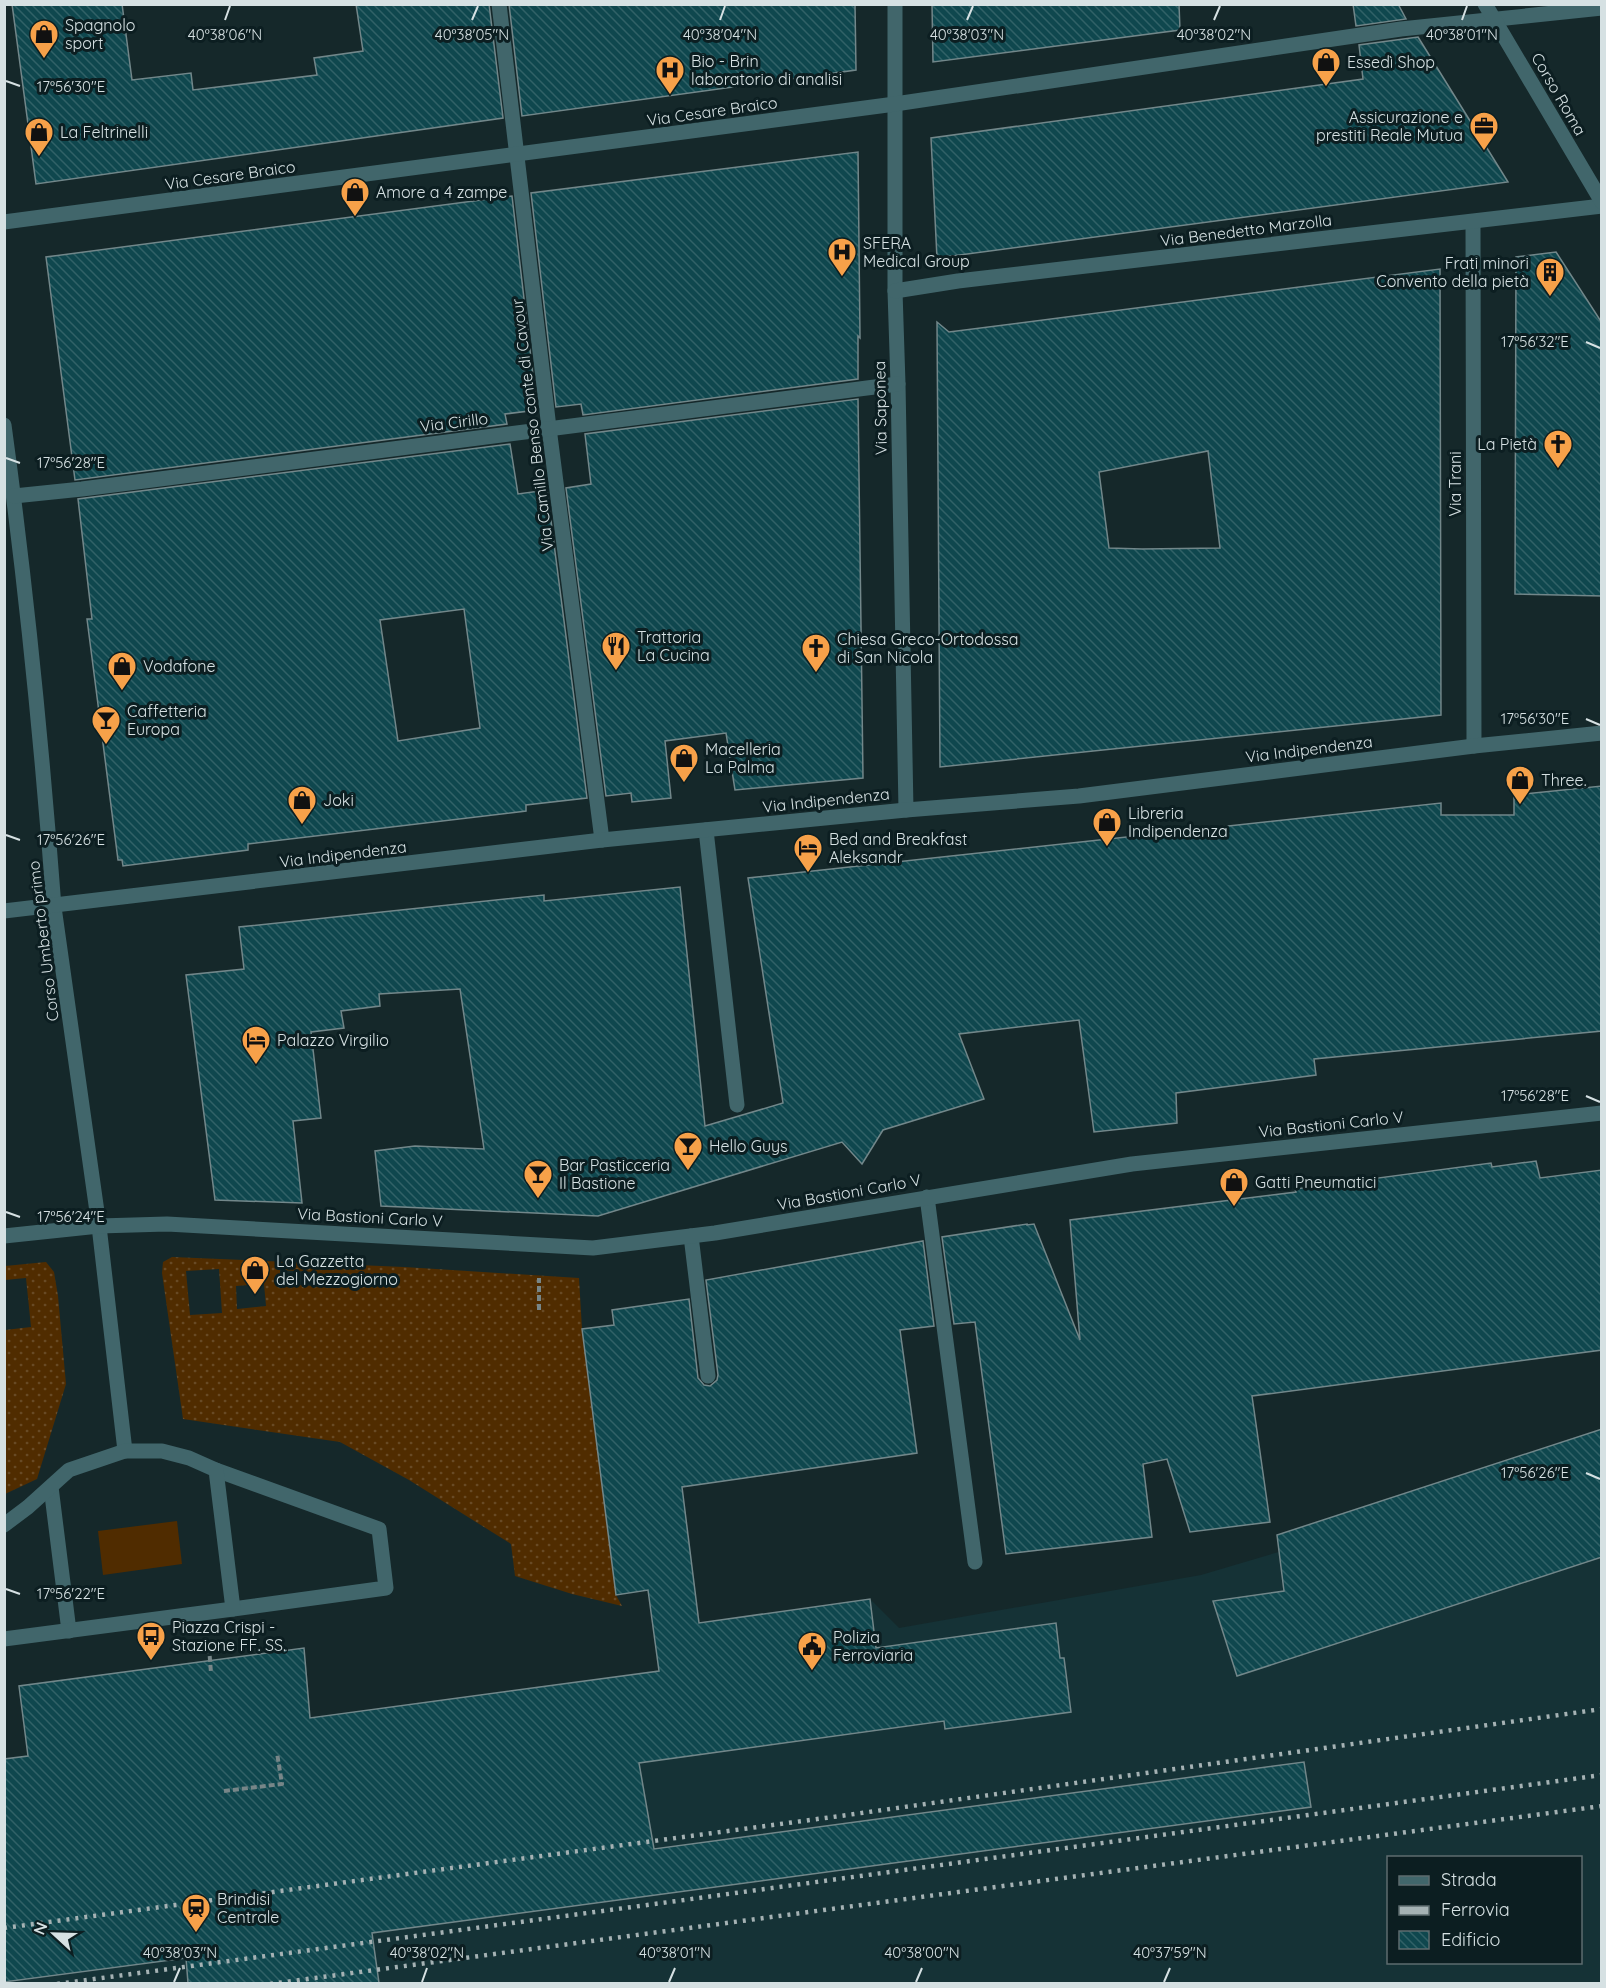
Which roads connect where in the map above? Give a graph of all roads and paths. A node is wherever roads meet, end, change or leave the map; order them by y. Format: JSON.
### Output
{"nodes":[{"id":1,"x":499,"y":4,"type":"edge"},
{"id":2,"x":895,"y":4,"type":"edge"},
{"id":3,"x":1485,"y":4,"type":"edge"},
{"id":4,"x":1602,"y":8,"type":"edge"},
{"id":5,"x":1494,"y":18,"type":"junction"},
{"id":6,"x":895,"y":104,"type":"junction"},
{"id":7,"x":516,"y":155,"type":"junction"},
{"id":8,"x":1602,"y":204,"type":"edge"},
{"id":9,"x":4,"y":222,"type":"edge"},
{"id":10,"x":1473,"y":222,"type":"junction"},
{"id":11,"x":895,"y":291,"type":"junction"},
{"id":12,"x":898,"y":384,"type":"junction"},
{"id":13,"x":4,"y":425,"type":"edge"},
{"id":14,"x":549,"y":428,"type":"junction"},
{"id":15,"x":14,"y":495,"type":"junction"},
{"id":16,"x":1602,"y":733,"type":"edge"},
{"id":17,"x":1474,"y":746,"type":"junction"},
{"id":18,"x":906,"y":810,"type":"junction"},
{"id":19,"x":706,"y":830,"type":"junction"},
{"id":20,"x":602,"y":840,"type":"junction"},
{"id":21,"x":54,"y":907,"type":"junction"},
{"id":22,"x":4,"y":912,"type":"edge"},
{"id":23,"x":737,"y":1105,"type":"dead end"},
{"id":24,"x":1602,"y":1113,"type":"edge"},
{"id":25,"x":927,"y":1197,"type":"junction"},
{"id":26,"x":99,"y":1226,"type":"junction"},
{"id":27,"x":4,"y":1236,"type":"edge"},
{"id":28,"x":691,"y":1236,"type":"junction"},
{"id":29,"x":708,"y":1376,"type":"dead end"},
{"id":30,"x":125,"y":1451,"type":"junction"},
{"id":31,"x":216,"y":1470,"type":"junction"},
{"id":32,"x":51,"y":1487,"type":"junction"},
{"id":33,"x":4,"y":1525,"type":"edge"},
{"id":34,"x":975,"y":1562,"type":"dead end"},
{"id":35,"x":233,"y":1609,"type":"junction"},
{"id":36,"x":69,"y":1631,"type":"junction"},
{"id":37,"x":4,"y":1639,"type":"edge"},
{"id":38,"x":277,"y":1753,"type":"dead end"},
{"id":39,"x":224,"y":1791,"type":"dead end"}],
"edges":[{"from":1,"to":7,"type":"street","name":"Via Camillo Benso conte di Cavour"},
{"from":2,"to":6,"type":"street","name":"Via Saponea"},
{"from":3,"to":5,"type":"street","name":"Corso Roma"},
{"from":4,"to":5,"type":"street","name":"Via Cesare Braico"},
{"from":5,"to":6,"type":"street","name":"Via Cesare Braico"},
{"from":5,"to":8,"type":"street","name":"Corso Roma"},
{"from":6,"to":7,"type":"street","name":"Via Cesare Braico"},
{"from":6,"to":11,"type":"street","name":"Via Saponea"},
{"from":7,"to":9,"type":"street","name":"Via Cesare Braico"},
{"from":7,"to":14,"type":"street","name":"Via Camillo Benso conte di Cavour"},
{"from":8,"to":10,"type":"street","name":"Via Benedetto Marzolla"},
{"from":10,"to":11,"type":"street","name":"Via Benedetto Marzolla"},
{"from":10,"to":17,"type":"street","name":"Via Trani"},
{"from":11,"to":12,"type":"street","name":"Via Saponea"},
{"from":12,"to":14,"type":"street","name":"Via Cirillo"},
{"from":12,"to":18,"type":"street","name":"Via Saponea"},
{"from":13,"to":15,"type":"street","name":"Corso Umberto primo"},
{"from":14,"to":15,"type":"street","name":"Via Cirillo"},
{"from":14,"to":20,"type":"street","name":"Via Camillo Benso conte di Cavour"},
{"from":15,"to":21,"type":"street","name":"Corso Umberto primo"},
{"from":16,"to":17,"type":"street","name":"Via Indipendenza"},
{"from":17,"to":18,"type":"street","name":"Via Indipendenza"},
{"from":18,"to":19,"type":"street","name":"Via Indipendenza"},
{"from":19,"to":20,"type":"street","name":"Via Indipendenza"},
{"from":19,"to":23,"type":"street"},
{"from":20,"to":21,"type":"street","name":"Via Indipendenza"},
{"from":21,"to":22,"type":"street","name":"Via Indipendenza"},
{"from":21,"to":26,"type":"street","name":"Corso Umberto primo"},
{"from":24,"to":25,"type":"street","name":"Via Bastioni Carlo V"},
{"from":25,"to":28,"type":"street","name":"Via Bastioni Carlo V"},
{"from":25,"to":34,"type":"street"},
{"from":26,"to":27,"type":"street","name":"Via Bastioni Carlo V"},
{"from":26,"to":28,"type":"street","name":"Via Bastioni Carlo V"},
{"from":26,"to":30,"type":"street","name":"Corso Umberto primo"},
{"from":28,"to":29,"type":"street"},
{"from":30,"to":31,"type":"street"},
{"from":30,"to":32,"type":"street"},
{"from":31,"to":35,"type":"street"},
{"from":31,"to":35,"type":"street"},
{"from":32,"to":33,"type":"street"},
{"from":32,"to":36,"type":"street"},
{"from":35,"to":36,"type":"street"},
{"from":36,"to":37,"type":"street"},
{"from":38,"to":39,"type":"path"}]}
